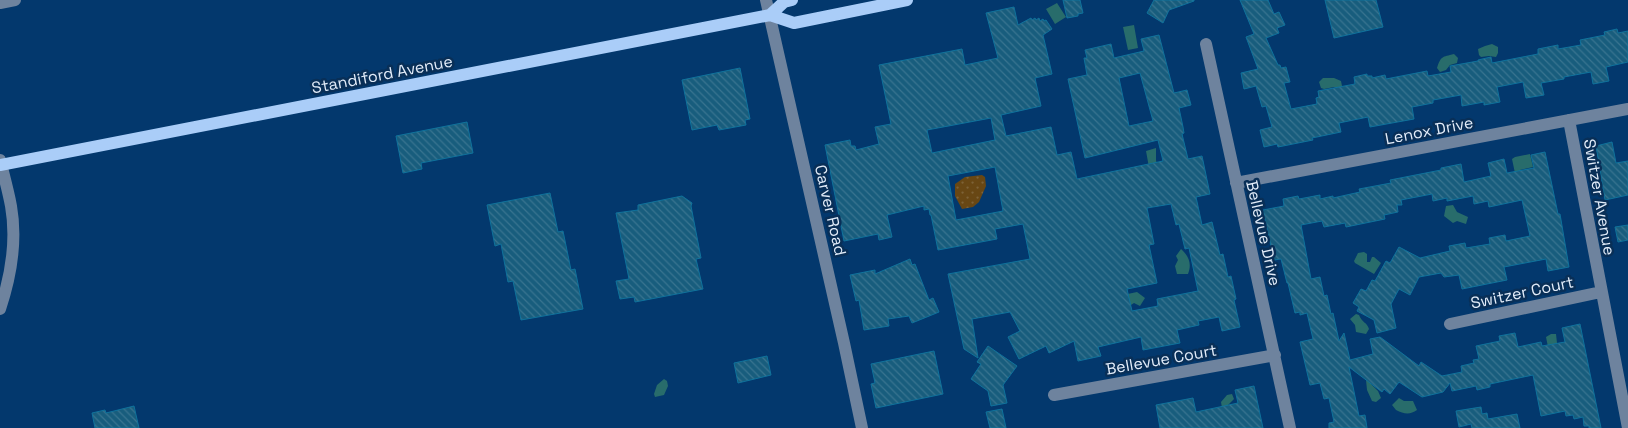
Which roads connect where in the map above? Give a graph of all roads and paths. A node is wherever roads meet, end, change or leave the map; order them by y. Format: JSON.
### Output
{"nodes":[{"id":1,"x":15,"y":0,"type":"edge"},
{"id":2,"x":766,"y":0,"type":"edge"},
{"id":3,"x":792,"y":0,"type":"edge"},
{"id":4,"x":907,"y":0,"type":"edge"},
{"id":5,"x":0,"y":3,"type":"edge"},
{"id":6,"x":770,"y":15,"type":"junction"},
{"id":7,"x":1206,"y":44,"type":"dead end"},
{"id":8,"x":1628,"y":109,"type":"edge"},
{"id":9,"x":1569,"y":120,"type":"junction"},
{"id":10,"x":0,"y":163,"type":"edge"},
{"id":11,"x":1236,"y":183,"type":"junction"},
{"id":12,"x":1601,"y":292,"type":"junction"},
{"id":13,"x":0,"y":309,"type":"edge"},
{"id":14,"x":1450,"y":324,"type":"dead end"},
{"id":15,"x":1275,"y":355,"type":"junction"},
{"id":16,"x":1054,"y":395,"type":"dead end"},
{"id":17,"x":862,"y":428,"type":"edge"},
{"id":18,"x":1290,"y":428,"type":"edge"},
{"id":19,"x":1628,"y":428,"type":"edge"}],
"edges":[{"from":1,"to":5,"type":"street"},
{"from":2,"to":6,"type":"street","name":"Carver Road"},
{"from":3,"to":6,"type":"main road","name":"Standiford Avenue"},
{"from":4,"to":6,"type":"main road","name":"Standiford Avenue"},
{"from":6,"to":10,"type":"main road","name":"Standiford Avenue"},
{"from":6,"to":17,"type":"street","name":"Carver Road"},
{"from":7,"to":11,"type":"street","name":"Bellevue Drive"},
{"from":8,"to":9,"type":"street","name":"Lenox Drive"},
{"from":9,"to":11,"type":"street","name":"Lenox Drive"},
{"from":9,"to":12,"type":"street","name":"Switzer Avenue"},
{"from":10,"to":13,"type":"street"},
{"from":11,"to":15,"type":"street","name":"Bellevue Drive"},
{"from":12,"to":14,"type":"street","name":"Switzer Court"},
{"from":12,"to":19,"type":"street","name":"Switzer Avenue"},
{"from":15,"to":16,"type":"street","name":"Bellevue Court"},
{"from":15,"to":18,"type":"street","name":"Bellevue Drive"}]}
